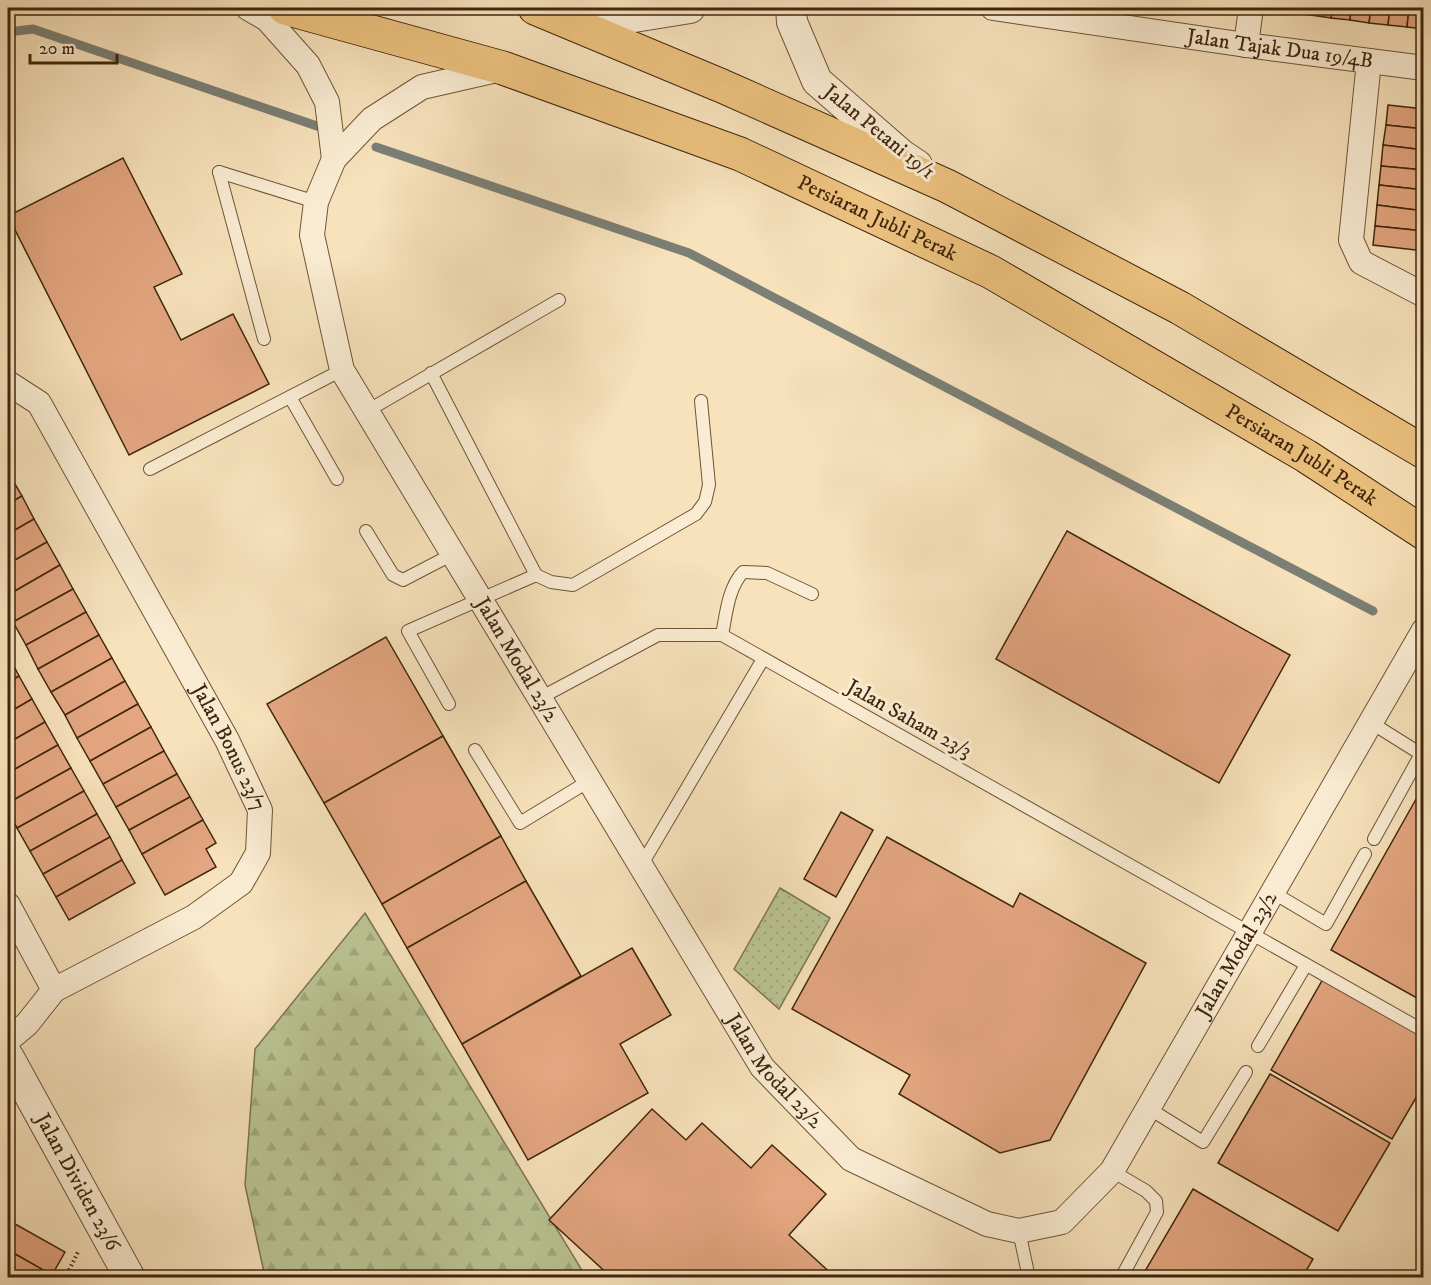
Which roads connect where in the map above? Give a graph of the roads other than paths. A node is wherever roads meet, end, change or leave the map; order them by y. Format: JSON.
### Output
{"nodes":[{"id":1,"x":248,"y":8,"type":"edge"},
{"id":2,"x":285,"y":8,"type":"edge"},
{"id":3,"x":535,"y":8,"type":"edge"},
{"id":4,"x":547,"y":8,"type":"edge"},
{"id":5,"x":690,"y":8,"type":"edge"},
{"id":6,"x":791,"y":8,"type":"edge"},
{"id":7,"x":993,"y":8,"type":"edge"},
{"id":8,"x":1251,"y":8,"type":"edge"},
{"id":9,"x":1246,"y":45,"type":"junction"},
{"id":10,"x":1369,"y":61,"type":"junction"},
{"id":11,"x":503,"y":68,"type":"junction"},
{"id":12,"x":1424,"y":69,"type":"edge"},
{"id":13,"x":334,"y":159,"type":"junction"},
{"id":14,"x":947,"y":186,"type":"junction"},
{"id":15,"x":316,"y":202,"type":"junction"},
{"id":16,"x":1424,"y":295,"type":"edge"},
{"id":17,"x":559,"y":300,"type":"dead end"},
{"id":18,"x":264,"y":339,"type":"dead end"},
{"id":19,"x":342,"y":370,"type":"junction"},
{"id":20,"x":431,"y":374,"type":"junction"},
{"id":21,"x":8,"y":383,"type":"edge"},
{"id":22,"x":290,"y":397,"type":"junction"},
{"id":23,"x":701,"y":401,"type":"dead end"},
{"id":24,"x":367,"y":411,"type":"junction"},
{"id":25,"x":1424,"y":452,"type":"edge"},
{"id":26,"x":150,"y":469,"type":"dead end"},
{"id":27,"x":337,"y":479,"type":"dead end"},
{"id":28,"x":366,"y":531,"type":"dead end"},
{"id":29,"x":1424,"y":533,"type":"edge"},
{"id":30,"x":453,"y":555,"type":"junction"},
{"id":31,"x":536,"y":575,"type":"junction"},
{"id":32,"x":812,"y":594,"type":"dead end"},
{"id":33,"x":480,"y":600,"type":"junction"},
{"id":34,"x":1424,"y":630,"type":"edge"},
{"id":35,"x":722,"y":635,"type":"junction"},
{"id":36,"x":763,"y":659,"type":"junction"},
{"id":37,"x":540,"y":698,"type":"junction"},
{"id":38,"x":449,"y":704,"type":"dead end"},
{"id":39,"x":1371,"y":722,"type":"junction"},
{"id":40,"x":475,"y":750,"type":"dead end"},
{"id":41,"x":589,"y":781,"type":"junction"},
{"id":42,"x":1374,"y":839,"type":"dead end"},
{"id":43,"x":1365,"y":854,"type":"dead end"},
{"id":44,"x":641,"y":866,"type":"junction"},
{"id":45,"x":1272,"y":892,"type":"junction"},
{"id":46,"x":8,"y":905,"type":"edge"},
{"id":47,"x":1249,"y":933,"type":"junction"},
{"id":48,"x":1306,"y":965,"type":"junction"},
{"id":49,"x":54,"y":990,"type":"junction"},
{"id":50,"x":1424,"y":1031,"type":"edge"},
{"id":51,"x":8,"y":1040,"type":"edge"},
{"id":52,"x":1258,"y":1046,"type":"dead end"},
{"id":53,"x":8,"y":1056,"type":"edge"},
{"id":54,"x":1246,"y":1072,"type":"dead end"},
{"id":55,"x":1148,"y":1108,"type":"junction"},
{"id":56,"x":1112,"y":1171,"type":"junction"},
{"id":57,"x":1019,"y":1231,"type":"junction"},
{"id":58,"x":130,"y":1278,"type":"edge"},
{"id":59,"x":1029,"y":1278,"type":"edge"},
{"id":60,"x":1121,"y":1278,"type":"edge"}],
"edges":[{"from":1,"to":13,"type":"street","name":"Jalan Modal 23/2"},
{"from":2,"to":11,"type":"main road","name":"Persiaran Jubli Perak"},
{"from":3,"to":14,"type":"main road"},
{"from":4,"to":5,"type":"street"},
{"from":6,"to":14,"type":"street","name":"Jalan Petani 19/1"},
{"from":7,"to":9,"type":"street","name":"Jalan Tajak Dua 19/4B"},
{"from":8,"to":9,"type":"street"},
{"from":9,"to":10,"type":"street","name":"Jalan Tajak Dua 19/4B"},
{"from":10,"to":12,"type":"street","name":"Jalan Tajak Dua 19/4B"},
{"from":10,"to":16,"type":"street"},
{"from":11,"to":13,"type":"street","name":"Jalan Modal 23/2"},
{"from":11,"to":29,"type":"main road","name":"Persiaran Jubli Perak"},
{"from":13,"to":15,"type":"street","name":"Jalan Modal 23/2"},
{"from":14,"to":25,"type":"main road"},
{"from":15,"to":18,"type":"lane"},
{"from":15,"to":19,"type":"street","name":"Jalan Modal 23/2"},
{"from":17,"to":20,"type":"lane"},
{"from":19,"to":22,"type":"lane"},
{"from":19,"to":24,"type":"street","name":"Jalan Modal 23/2"},
{"from":20,"to":24,"type":"lane"},
{"from":20,"to":31,"type":"lane"},
{"from":21,"to":49,"type":"street","name":"Jalan Bonus 23/7"},
{"from":22,"to":26,"type":"lane"},
{"from":22,"to":27,"type":"lane"},
{"from":23,"to":31,"type":"lane"},
{"from":24,"to":30,"type":"street","name":"Jalan Modal 23/2"},
{"from":28,"to":30,"type":"lane"},
{"from":30,"to":33,"type":"street","name":"Jalan Modal 23/2"},
{"from":31,"to":33,"type":"lane"},
{"from":32,"to":35,"type":"lane"},
{"from":33,"to":37,"type":"street","name":"Jalan Modal 23/2"},
{"from":33,"to":38,"type":"lane"},
{"from":34,"to":39,"type":"street","name":"Jalan Modal 23/2"},
{"from":35,"to":36,"type":"lane","name":"Jalan Saham 23/3"},
{"from":35,"to":37,"type":"lane"},
{"from":36,"to":44,"type":"lane"},
{"from":36,"to":47,"type":"lane","name":"Jalan Saham 23/3"},
{"from":37,"to":41,"type":"street","name":"Jalan Modal 23/2"},
{"from":39,"to":42,"type":"lane"},
{"from":39,"to":45,"type":"street","name":"Jalan Modal 23/2"},
{"from":40,"to":41,"type":"lane"},
{"from":41,"to":44,"type":"street","name":"Jalan Modal 23/2"},
{"from":43,"to":45,"type":"lane"},
{"from":44,"to":57,"type":"street","name":"Jalan Modal 23/2"},
{"from":45,"to":47,"type":"street","name":"Jalan Modal 23/2"},
{"from":46,"to":49,"type":"street"},
{"from":47,"to":48,"type":"lane","name":"Jalan Saham 23/3"},
{"from":47,"to":55,"type":"street","name":"Jalan Modal 23/2"},
{"from":48,"to":50,"type":"lane","name":"Jalan Saham 23/3"},
{"from":48,"to":52,"type":"lane"},
{"from":49,"to":51,"type":"street","name":"Jalan Bonus 23/7"},
{"from":53,"to":58,"type":"street","name":"Jalan Dividen 23/6"},
{"from":54,"to":55,"type":"lane"},
{"from":55,"to":56,"type":"street","name":"Jalan Modal 23/2"},
{"from":56,"to":57,"type":"street","name":"Jalan Modal 23/2"},
{"from":56,"to":60,"type":"lane"},
{"from":57,"to":59,"type":"lane"}]}
